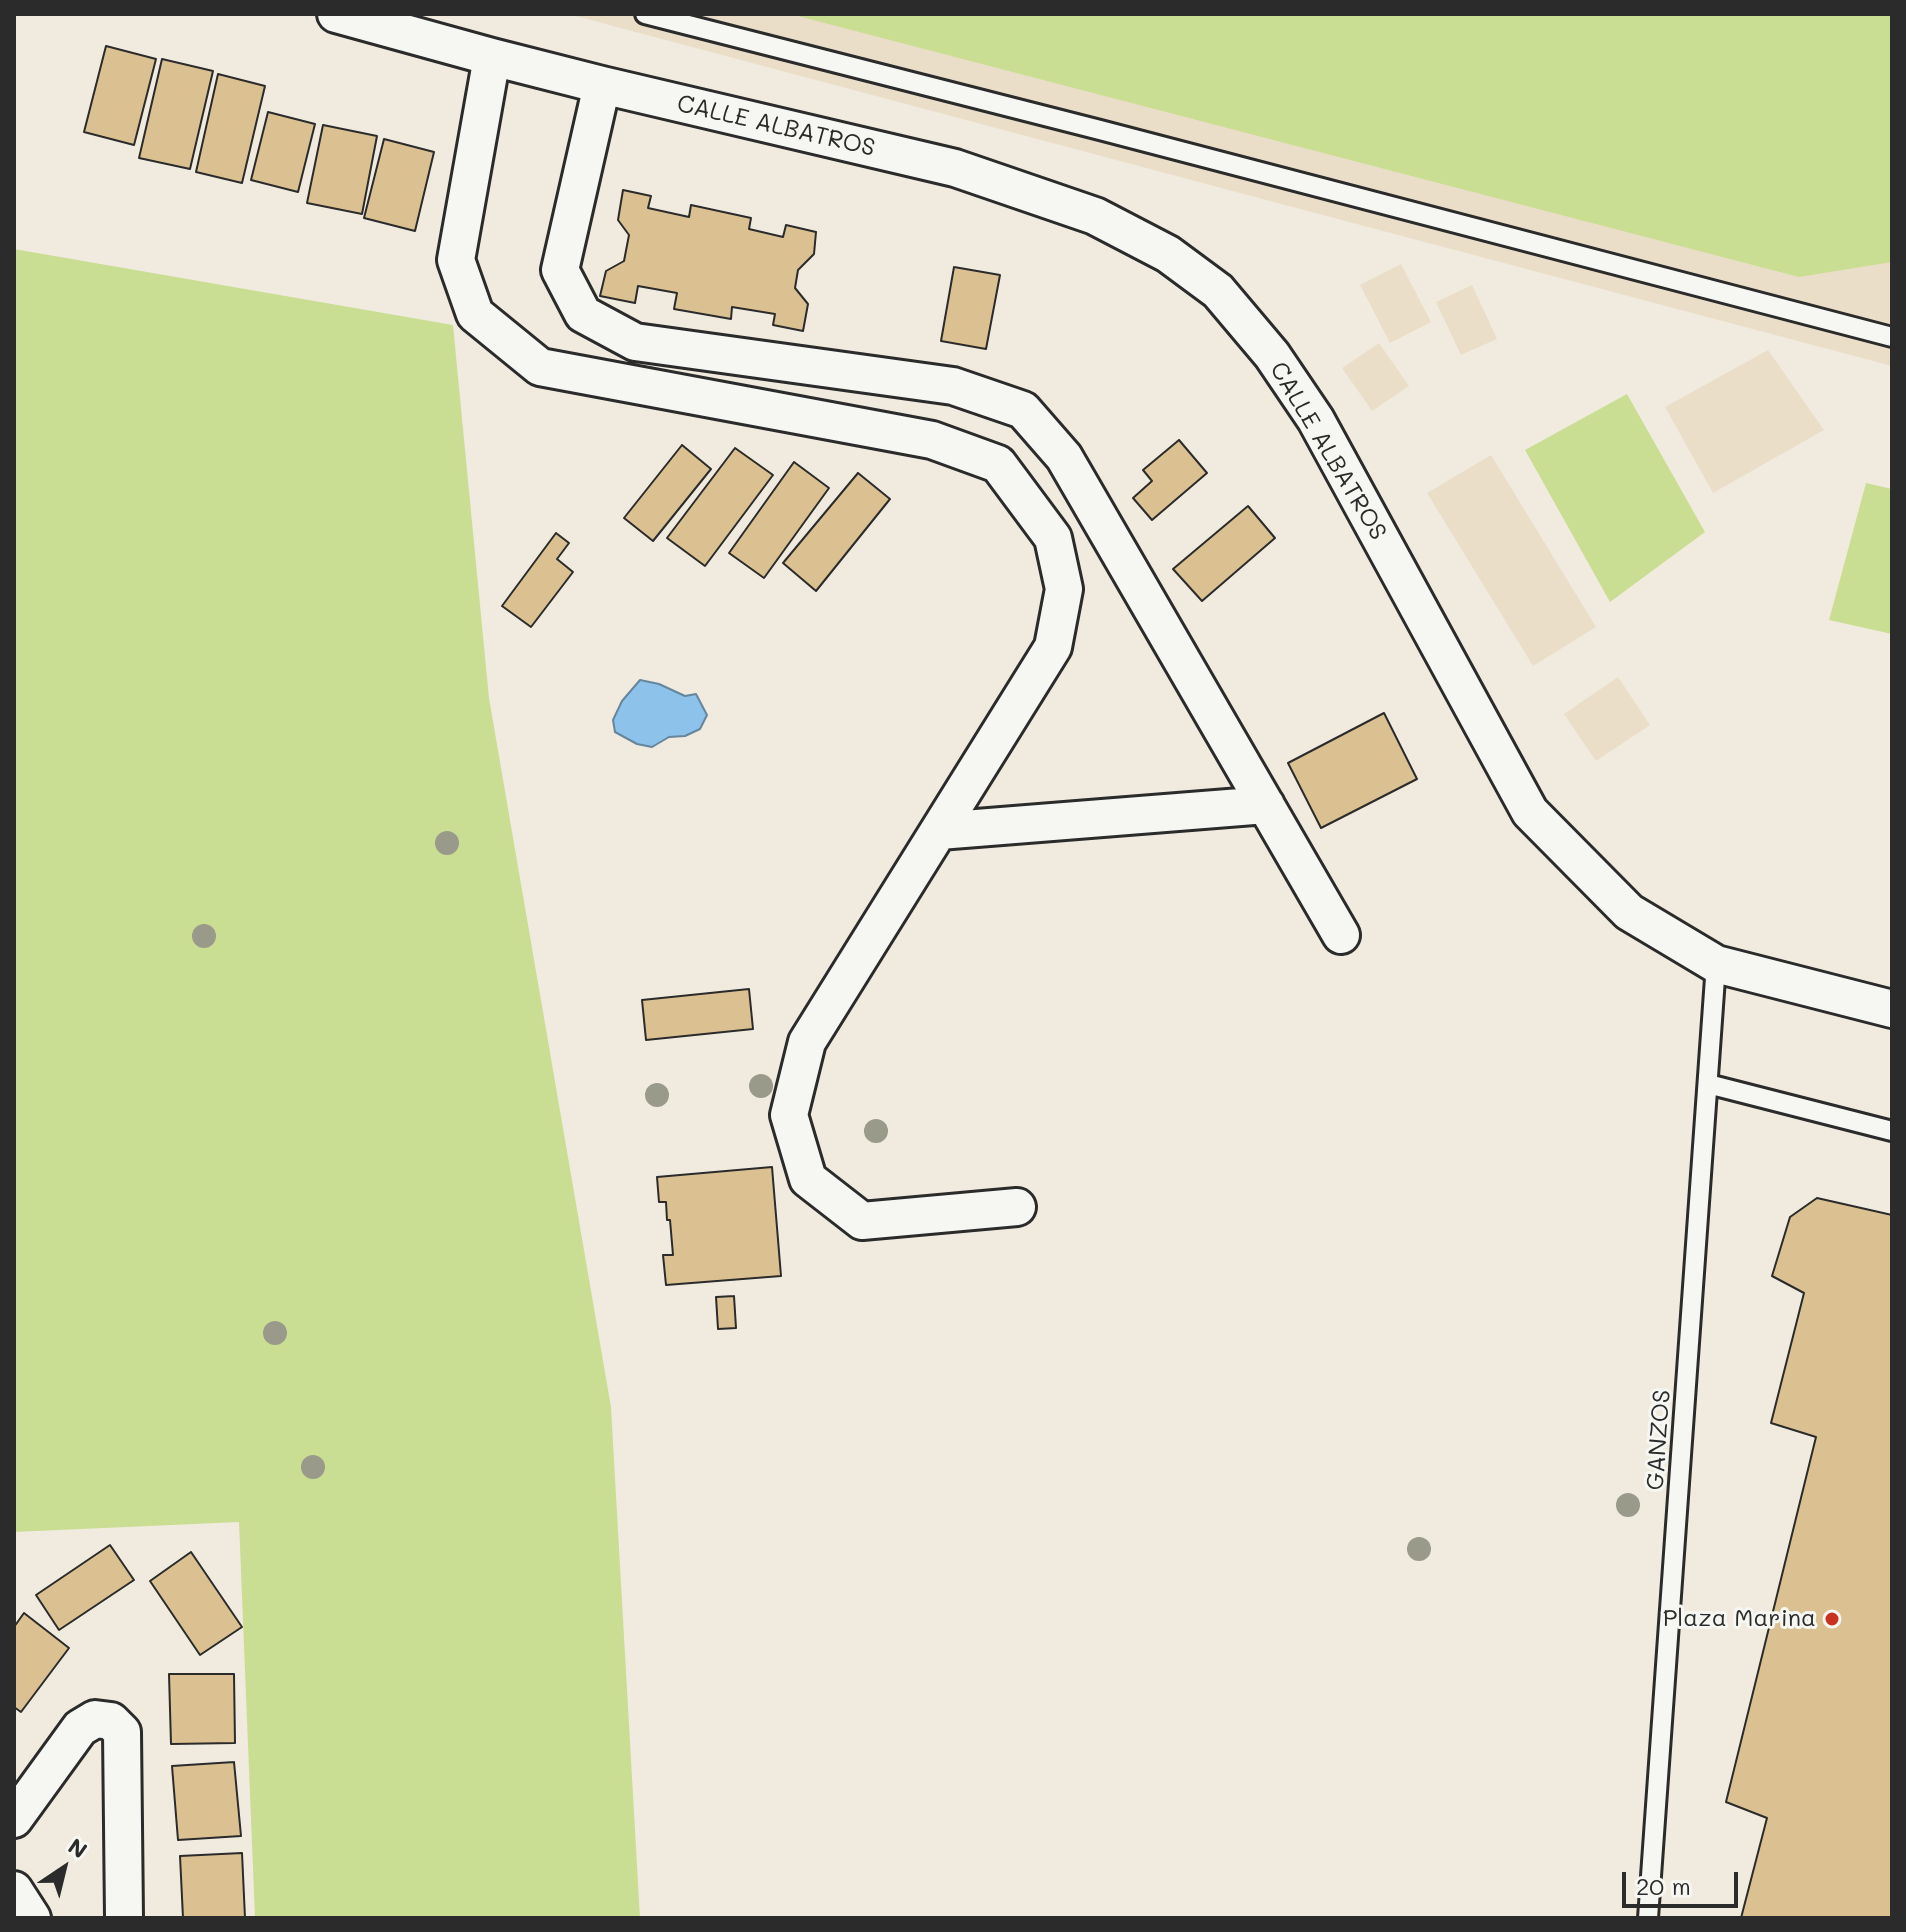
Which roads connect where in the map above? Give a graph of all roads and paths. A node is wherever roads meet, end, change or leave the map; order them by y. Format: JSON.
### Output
{"nodes":[{"id":1,"x":336,"y":14,"type":"edge"},
{"id":2,"x":645,"y":14,"type":"edge"},
{"id":3,"x":492,"y":57,"type":"junction"},
{"id":4,"x":602,"y":85,"type":"junction"},
{"id":5,"x":608,"y":328,"type":"junction"},
{"id":6,"x":1892,"y":337,"type":"edge"},
{"id":7,"x":582,"y":375,"type":"junction"},
{"id":8,"x":953,"y":386,"type":"junction"},
{"id":9,"x":932,"y":440,"type":"junction"},
{"id":10,"x":1099,"y":517,"type":"junction"},
{"id":11,"x":1053,"y":538,"type":"junction"},
{"id":12,"x":1266,"y":805,"type":"junction"},
{"id":13,"x":939,"y":831,"type":"junction"},
{"id":14,"x":1341,"y":935,"type":"dead end"},
{"id":15,"x":1716,"y":964,"type":"junction"},
{"id":16,"x":1892,"y":1009,"type":"edge"},
{"id":17,"x":1708,"y":1084,"type":"junction"},
{"id":18,"x":1892,"y":1131,"type":"edge"},
{"id":19,"x":1017,"y":1207,"type":"dead end"},
{"id":20,"x":14,"y":1819,"type":"edge"},
{"id":21,"x":14,"y":1890,"type":"edge"},
{"id":22,"x":32,"y":1918,"type":"edge"},
{"id":23,"x":124,"y":1918,"type":"edge"},
{"id":24,"x":1648,"y":1918,"type":"edge"}],
"edges":[{"from":1,"to":3,"type":"street","name":"CALLE ALBATROS"},
{"from":2,"to":6,"type":"lane"},
{"from":3,"to":4,"type":"street","name":"CALLE ALBATROS"},
{"from":3,"to":7,"type":"street"},
{"from":4,"to":5,"type":"street"},
{"from":4,"to":15,"type":"street","name":"CALLE ALBATROS"},
{"from":5,"to":7,"type":"street"},
{"from":5,"to":8,"type":"street"},
{"from":7,"to":9,"type":"street"},
{"from":8,"to":9,"type":"street"},
{"from":8,"to":10,"type":"street"},
{"from":9,"to":11,"type":"street"},
{"from":10,"to":11,"type":"street"},
{"from":10,"to":12,"type":"street"},
{"from":11,"to":13,"type":"street"},
{"from":12,"to":13,"type":"street"},
{"from":12,"to":14,"type":"street"},
{"from":13,"to":19,"type":"street"},
{"from":15,"to":16,"type":"street","name":"CALLE ALBATROS"},
{"from":15,"to":17,"type":"lane","name":"GANZOS"},
{"from":17,"to":18,"type":"lane"},
{"from":17,"to":24,"type":"lane","name":"GANZOS"},
{"from":20,"to":23,"type":"street"},
{"from":21,"to":22,"type":"street"}]}
